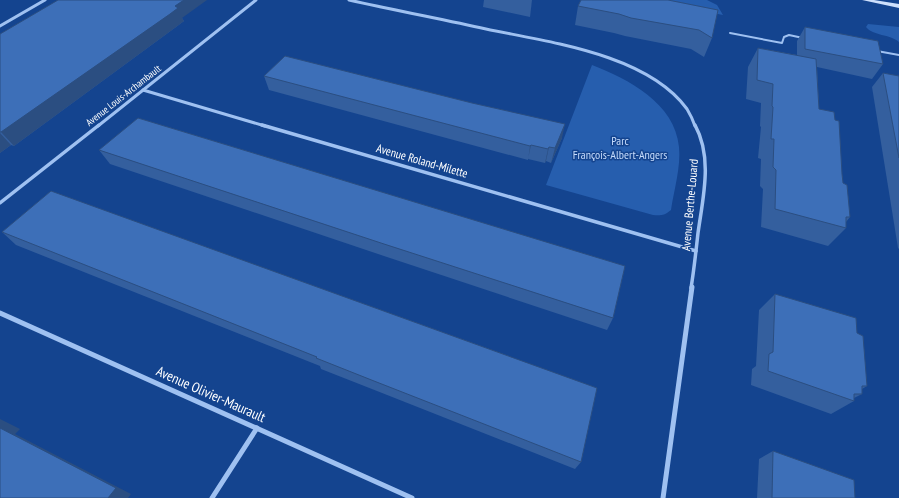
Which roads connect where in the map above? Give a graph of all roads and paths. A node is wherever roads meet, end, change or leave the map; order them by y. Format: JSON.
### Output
{"nodes":[{"id":1,"x":45,"y":0,"type":"edge"},
{"id":2,"x":256,"y":0,"type":"edge"},
{"id":3,"x":349,"y":0,"type":"edge"},
{"id":4,"x":865,"y":0,"type":"edge"},
{"id":5,"x":899,"y":6,"type":"edge"},
{"id":6,"x":0,"y":26,"type":"edge"},
{"id":7,"x":730,"y":33,"type":"dead end"},
{"id":8,"x":807,"y":38,"type":"edge"},
{"id":9,"x":873,"y":50,"type":"edge"},
{"id":10,"x":899,"y":55,"type":"edge"},
{"id":11,"x":142,"y":90,"type":"junction"},
{"id":12,"x":0,"y":203,"type":"edge"},
{"id":13,"x":696,"y":251,"type":"junction"},
{"id":14,"x":0,"y":313,"type":"edge"},
{"id":15,"x":257,"y":428,"type":"junction"},
{"id":16,"x":212,"y":498,"type":"edge"},
{"id":17,"x":412,"y":498,"type":"edge"},
{"id":18,"x":663,"y":498,"type":"edge"}],
"edges":[{"from":1,"to":6,"type":"street"},
{"from":2,"to":11,"type":"street","name":"Avenue Louis-Archambault"},
{"from":3,"to":13,"type":"street","name":"Avenue Berthe-Louard"},
{"from":4,"to":5,"type":"main road"},
{"from":7,"to":8,"type":"lane"},
{"from":9,"to":10,"type":"lane"},
{"from":11,"to":12,"type":"street","name":"Avenue Louis-Archambault"},
{"from":11,"to":13,"type":"street","name":"Avenue Roland-Milette"},
{"from":13,"to":18,"type":"street","name":"Avenue Berthe-Louard"},
{"from":14,"to":15,"type":"street","name":"Avenue Olivier-Maurault"},
{"from":15,"to":16,"type":"street"},
{"from":15,"to":17,"type":"street","name":"Avenue Olivier-Maurault"}]}
